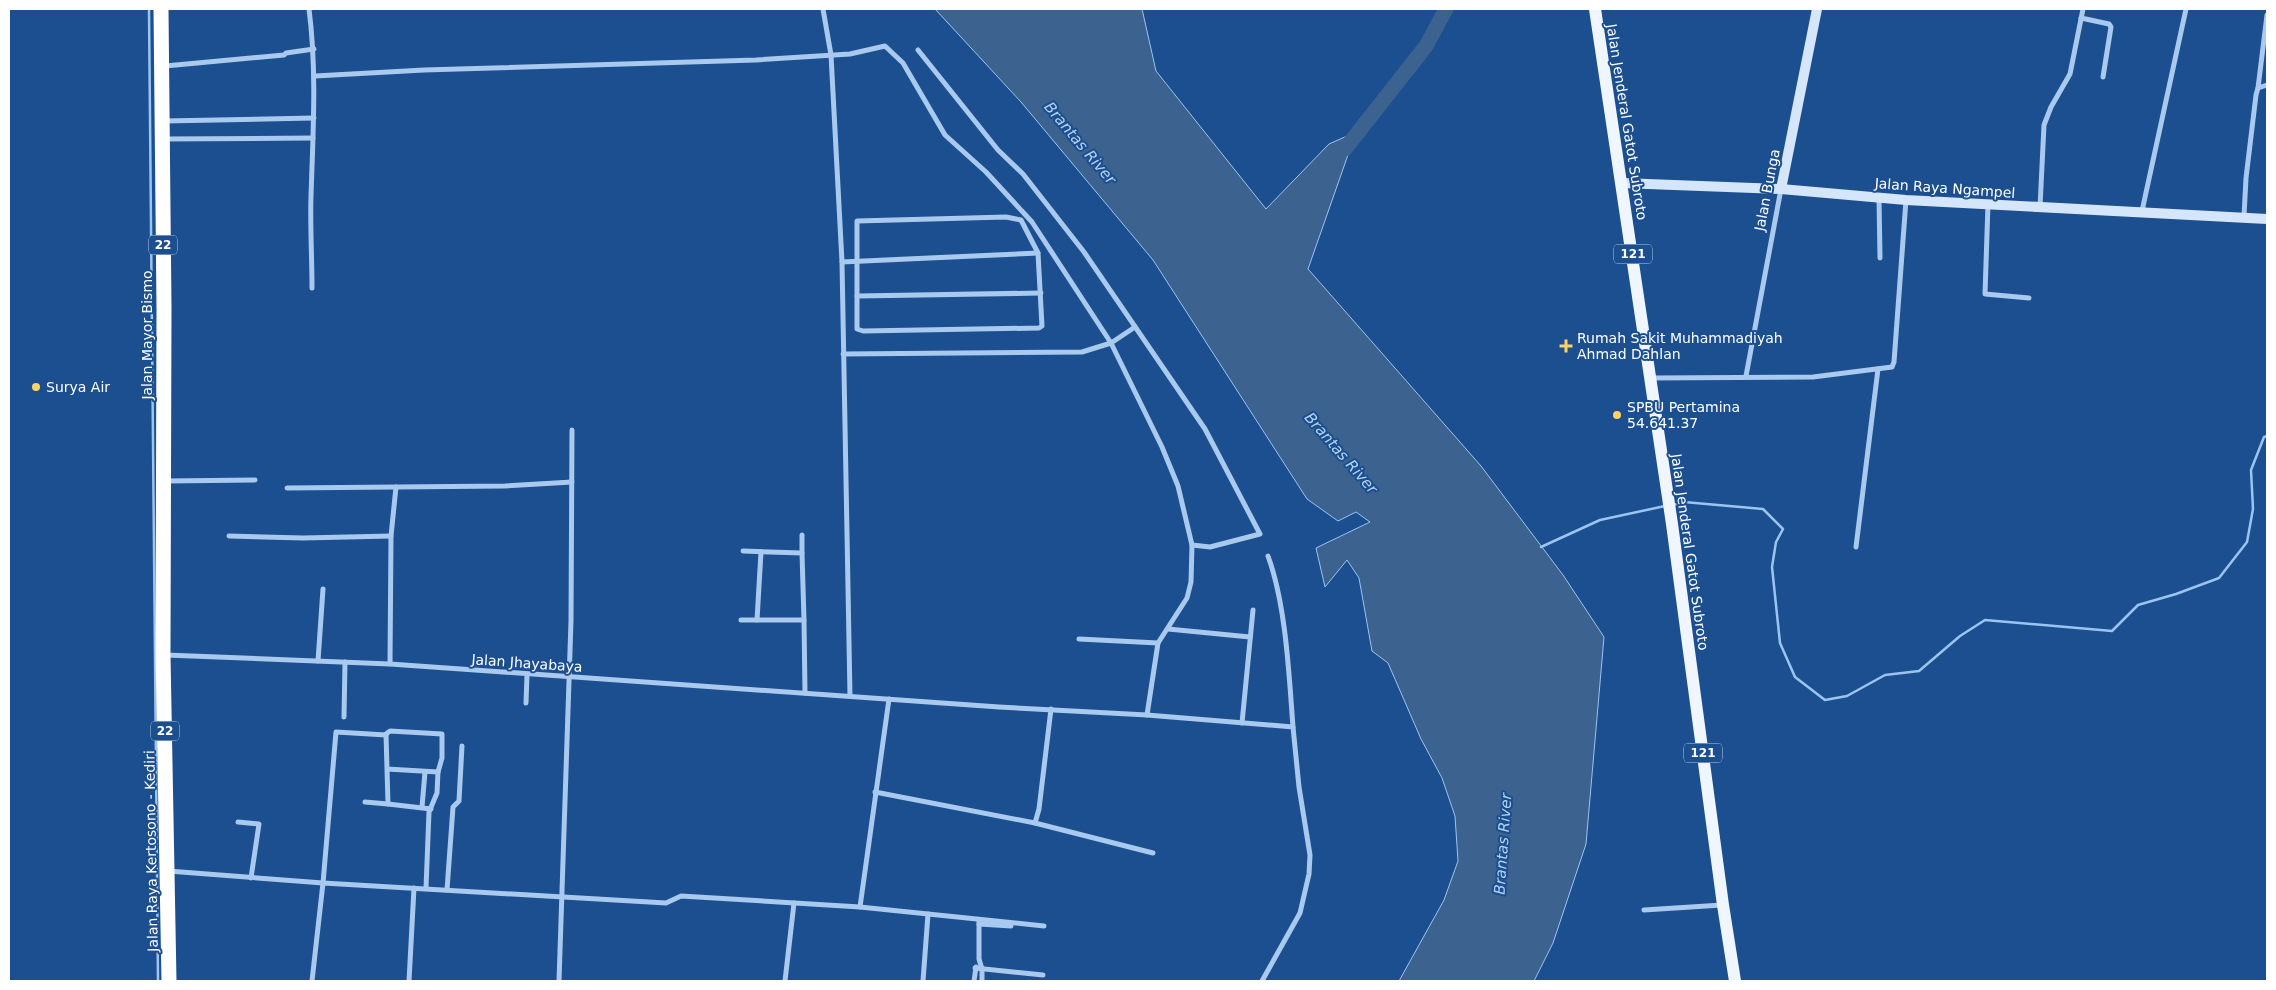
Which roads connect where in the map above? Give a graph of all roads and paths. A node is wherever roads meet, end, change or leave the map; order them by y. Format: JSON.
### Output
{"nodes":[{"id":1,"x":161,"y":9,"type":"edge"},
{"id":2,"x":309,"y":9,"type":"edge"},
{"id":3,"x":823,"y":9,"type":"edge"},
{"id":4,"x":1595,"y":9,"type":"edge"},
{"id":5,"x":1817,"y":9,"type":"edge"},
{"id":6,"x":2082,"y":9,"type":"edge"},
{"id":7,"x":2186,"y":9,"type":"edge"},
{"id":8,"x":2267,"y":15,"type":"edge"},
{"id":9,"x":2081,"y":18,"type":"junction"},
{"id":10,"x":314,"y":49,"type":"junction"},
{"id":11,"x":918,"y":50,"type":"dead end"},
{"id":12,"x":831,"y":55,"type":"junction"},
{"id":13,"x":162,"y":66,"type":"junction"},
{"id":14,"x":315,"y":76,"type":"junction"},
{"id":15,"x":2103,"y":77,"type":"dead end"},
{"id":16,"x":2267,"y":85,"type":"edge"},
{"id":17,"x":2258,"y":88,"type":"junction"},
{"id":18,"x":314,"y":118,"type":"junction"},
{"id":19,"x":163,"y":120,"type":"junction"},
{"id":20,"x":313,"y":138,"type":"junction"},
{"id":21,"x":163,"y":139,"type":"junction"},
{"id":22,"x":1621,"y":183,"type":"junction"},
{"id":23,"x":1781,"y":189,"type":"junction"},
{"id":24,"x":1879,"y":198,"type":"junction"},
{"id":25,"x":1906,"y":200,"type":"junction"},
{"id":26,"x":1988,"y":204,"type":"junction"},
{"id":27,"x":2040,"y":208,"type":"junction"},
{"id":28,"x":2142,"y":211,"type":"junction"},
{"id":29,"x":2244,"y":216,"type":"junction"},
{"id":30,"x":2267,"y":219,"type":"edge"},
{"id":31,"x":1038,"y":253,"type":"junction"},
{"id":32,"x":1880,"y":258,"type":"dead end"},
{"id":33,"x":857,"y":261,"type":"junction"},
{"id":34,"x":842,"y":262,"type":"junction"},
{"id":35,"x":312,"y":288,"type":"dead end"},
{"id":36,"x":1041,"y":293,"type":"junction"},
{"id":37,"x":857,"y":296,"type":"junction"},
{"id":38,"x":2029,"y":298,"type":"dead end"},
{"id":39,"x":1135,"y":327,"type":"junction"},
{"id":40,"x":1111,"y":343,"type":"junction"},
{"id":41,"x":843,"y":354,"type":"junction"},
{"id":42,"x":1878,"y":369,"type":"junction"},
{"id":43,"x":1746,"y":376,"type":"junction"},
{"id":44,"x":1650,"y":378,"type":"junction"},
{"id":45,"x":572,"y":430,"type":"dead end"},
{"id":46,"x":255,"y":480,"type":"dead end"},
{"id":47,"x":163,"y":481,"type":"junction"},
{"id":48,"x":572,"y":482,"type":"junction"},
{"id":49,"x":396,"y":487,"type":"junction"},
{"id":50,"x":286,"y":488,"type":"dead end"},
{"id":51,"x":802,"y":535,"type":"dead end"},
{"id":52,"x":229,"y":536,"type":"dead end"},
{"id":53,"x":391,"y":536,"type":"junction"},
{"id":54,"x":1192,"y":545,"type":"junction"},
{"id":55,"x":1856,"y":547,"type":"dead end"},
{"id":56,"x":743,"y":551,"type":"dead end"},
{"id":57,"x":761,"y":552,"type":"junction"},
{"id":58,"x":802,"y":553,"type":"junction"},
{"id":59,"x":1268,"y":556,"type":"dead end"},
{"id":60,"x":323,"y":589,"type":"dead end"},
{"id":61,"x":1253,"y":610,"type":"dead end"},
{"id":62,"x":741,"y":620,"type":"dead end"},
{"id":63,"x":757,"y":620,"type":"junction"},
{"id":64,"x":804,"y":620,"type":"junction"},
{"id":65,"x":1168,"y":629,"type":"junction"},
{"id":66,"x":1250,"y":637,"type":"junction"},
{"id":67,"x":1079,"y":638,"type":"dead end"},
{"id":68,"x":1158,"y":643,"type":"junction"},
{"id":69,"x":163,"y":655,"type":"junction"},
{"id":70,"x":318,"y":661,"type":"junction"},
{"id":71,"x":345,"y":662,"type":"junction"},
{"id":72,"x":390,"y":664,"type":"junction"},
{"id":73,"x":527,"y":675,"type":"junction"},
{"id":74,"x":570,"y":678,"type":"junction"},
{"id":75,"x":805,"y":693,"type":"junction"},
{"id":76,"x":850,"y":696,"type":"junction"},
{"id":77,"x":889,"y":699,"type":"junction"},
{"id":78,"x":526,"y":703,"type":"dead end"},
{"id":79,"x":1051,"y":709,"type":"junction"},
{"id":80,"x":1147,"y":715,"type":"junction"},
{"id":81,"x":344,"y":717,"type":"dead end"},
{"id":82,"x":1242,"y":723,"type":"junction"},
{"id":83,"x":1293,"y":727,"type":"junction"},
{"id":84,"x":386,"y":735,"type":"junction"},
{"id":85,"x":462,"y":746,"type":"dead end"},
{"id":86,"x":387,"y":769,"type":"junction"},
{"id":87,"x":425,"y":772,"type":"junction"},
{"id":88,"x":438,"y":772,"type":"junction"},
{"id":89,"x":875,"y":792,"type":"junction"},
{"id":90,"x":365,"y":802,"type":"dead end"},
{"id":91,"x":388,"y":804,"type":"junction"},
{"id":92,"x":422,"y":807,"type":"junction"},
{"id":93,"x":430,"y":808,"type":"junction"},
{"id":94,"x":238,"y":822,"type":"dead end"},
{"id":95,"x":1035,"y":823,"type":"junction"},
{"id":96,"x":1153,"y":853,"type":"dead end"},
{"id":97,"x":167,"y":871,"type":"junction"},
{"id":98,"x":251,"y":878,"type":"junction"},
{"id":99,"x":324,"y":883,"type":"junction"},
{"id":100,"x":414,"y":888,"type":"junction"},
{"id":101,"x":426,"y":888,"type":"junction"},
{"id":102,"x":447,"y":890,"type":"junction"},
{"id":103,"x":562,"y":897,"type":"junction"},
{"id":104,"x":794,"y":903,"type":"junction"},
{"id":105,"x":1723,"y":905,"type":"junction"},
{"id":106,"x":860,"y":907,"type":"junction"},
{"id":107,"x":1644,"y":910,"type":"dead end"},
{"id":108,"x":928,"y":914,"type":"junction"},
{"id":109,"x":979,"y":922,"type":"junction"},
{"id":110,"x":1044,"y":928,"type":"dead end"},
{"id":111,"x":977,"y":965,"type":"junction"},
{"id":112,"x":982,"y":969,"type":"junction"},
{"id":113,"x":1043,"y":975,"type":"dead end"},
{"id":114,"x":169,"y":981,"type":"edge"},
{"id":115,"x":312,"y":981,"type":"edge"},
{"id":116,"x":409,"y":981,"type":"edge"},
{"id":117,"x":559,"y":981,"type":"edge"},
{"id":118,"x":785,"y":981,"type":"edge"},
{"id":119,"x":923,"y":981,"type":"edge"},
{"id":120,"x":974,"y":981,"type":"edge"},
{"id":121,"x":982,"y":981,"type":"edge"},
{"id":122,"x":1262,"y":981,"type":"edge"},
{"id":123,"x":1735,"y":981,"type":"edge"}],
"edges":[{"from":1,"to":13,"type":"highway","name":"Jalan Mayor Bismo","number":"22"},
{"from":2,"to":10,"type":"street"},
{"from":3,"to":12,"type":"street"},
{"from":4,"to":22,"type":"main road","name":"Jalan Jenderal Gatot Subroto","number":"121"},
{"from":5,"to":23,"type":"street","name":"Jalan Bunga"},
{"from":6,"to":9,"type":"street"},
{"from":7,"to":28,"type":"street"},
{"from":8,"to":17,"type":"street"},
{"from":9,"to":15,"type":"street"},
{"from":9,"to":27,"type":"street"},
{"from":10,"to":13,"type":"street"},
{"from":10,"to":14,"type":"street"},
{"from":11,"to":39,"type":"street"},
{"from":12,"to":14,"type":"street"},
{"from":12,"to":34,"type":"street"},
{"from":12,"to":40,"type":"street"},
{"from":13,"to":19,"type":"highway","name":"Jalan Mayor Bismo","number":"22"},
{"from":14,"to":18,"type":"street"},
{"from":16,"to":17,"type":"street"},
{"from":17,"to":29,"type":"street"},
{"from":18,"to":19,"type":"street"},
{"from":18,"to":20,"type":"street"},
{"from":19,"to":21,"type":"highway","name":"Jalan Mayor Bismo","number":"22"},
{"from":20,"to":21,"type":"street"},
{"from":20,"to":35,"type":"street"},
{"from":21,"to":47,"type":"highway","name":"Jalan Mayor Bismo","number":"22"},
{"from":22,"to":23,"type":"street","name":"Jalan Raya Ngampel"},
{"from":22,"to":44,"type":"main road","name":"Jalan Jenderal Gatot Subroto","number":"121"},
{"from":23,"to":24,"type":"street","name":"Jalan Raya Ngampel"},
{"from":23,"to":43,"type":"street","name":"Jalan Bunga"},
{"from":24,"to":25,"type":"street","name":"Jalan Raya Ngampel"},
{"from":24,"to":32,"type":"street"},
{"from":25,"to":26,"type":"street","name":"Jalan Raya Ngampel"},
{"from":25,"to":42,"type":"street"},
{"from":26,"to":27,"type":"street","name":"Jalan Raya Ngampel"},
{"from":26,"to":38,"type":"street"},
{"from":27,"to":28,"type":"street","name":"Jalan Raya Ngampel"},
{"from":28,"to":29,"type":"street","name":"Jalan Raya Ngampel"},
{"from":29,"to":30,"type":"street","name":"Jalan Raya Ngampel"},
{"from":31,"to":33,"type":"street"},
{"from":31,"to":33,"type":"street"},
{"from":31,"to":36,"type":"street"},
{"from":33,"to":34,"type":"street"},
{"from":33,"to":37,"type":"street"},
{"from":34,"to":41,"type":"street"},
{"from":36,"to":37,"type":"street"},
{"from":36,"to":37,"type":"street"},
{"from":39,"to":40,"type":"street"},
{"from":39,"to":54,"type":"street"},
{"from":40,"to":41,"type":"street"},
{"from":40,"to":54,"type":"street"},
{"from":41,"to":76,"type":"street"},
{"from":42,"to":43,"type":"street"},
{"from":42,"to":55,"type":"street"},
{"from":43,"to":44,"type":"street"},
{"from":44,"to":105,"type":"main road","name":"Jalan Jenderal Gatot Subroto","number":"121"},
{"from":45,"to":48,"type":"street"},
{"from":46,"to":47,"type":"street"},
{"from":47,"to":69,"type":"highway","name":"Jalan Raya Kertosono - Kediri","number":"22"},
{"from":48,"to":49,"type":"street"},
{"from":48,"to":74,"type":"street"},
{"from":49,"to":50,"type":"street"},
{"from":49,"to":53,"type":"street"},
{"from":51,"to":58,"type":"street"},
{"from":52,"to":53,"type":"street"},
{"from":53,"to":72,"type":"street"},
{"from":54,"to":65,"type":"street"},
{"from":56,"to":57,"type":"street"},
{"from":57,"to":58,"type":"street"},
{"from":57,"to":63,"type":"street"},
{"from":58,"to":64,"type":"street"},
{"from":59,"to":83,"type":"street"},
{"from":60,"to":70,"type":"street"},
{"from":61,"to":66,"type":"street"},
{"from":62,"to":63,"type":"street"},
{"from":63,"to":64,"type":"street"},
{"from":64,"to":75,"type":"street"},
{"from":65,"to":66,"type":"street"},
{"from":65,"to":68,"type":"street"},
{"from":66,"to":82,"type":"street"},
{"from":67,"to":68,"type":"street"},
{"from":68,"to":80,"type":"street"},
{"from":69,"to":70,"type":"street","name":"Jalan Jhayabaya"},
{"from":69,"to":97,"type":"highway","name":"Jalan Raya Kertosono - Kediri","number":"22"},
{"from":70,"to":71,"type":"street","name":"Jalan Jhayabaya"},
{"from":71,"to":72,"type":"street","name":"Jalan Jhayabaya"},
{"from":71,"to":81,"type":"street"},
{"from":72,"to":73,"type":"street","name":"Jalan Jhayabaya"},
{"from":73,"to":74,"type":"street","name":"Jalan Jhayabaya"},
{"from":73,"to":78,"type":"street"},
{"from":74,"to":75,"type":"street","name":"Jalan Jhayabaya"},
{"from":74,"to":103,"type":"street"},
{"from":75,"to":76,"type":"street","name":"Jalan Jhayabaya"},
{"from":76,"to":77,"type":"street","name":"Jalan Jhayabaya"},
{"from":77,"to":79,"type":"street","name":"Jalan Jhayabaya"},
{"from":77,"to":89,"type":"street"},
{"from":79,"to":80,"type":"street","name":"Jalan Jhayabaya"},
{"from":79,"to":95,"type":"street"},
{"from":80,"to":82,"type":"street","name":"Jalan Jhayabaya"},
{"from":82,"to":83,"type":"street","name":"Jalan Jhayabaya"},
{"from":83,"to":122,"type":"street"},
{"from":84,"to":86,"type":"street"},
{"from":84,"to":88,"type":"street"},
{"from":84,"to":99,"type":"street"},
{"from":85,"to":102,"type":"street"},
{"from":86,"to":87,"type":"street"},
{"from":86,"to":91,"type":"street"},
{"from":87,"to":88,"type":"street"},
{"from":87,"to":92,"type":"street"},
{"from":88,"to":93,"type":"street"},
{"from":89,"to":95,"type":"street"},
{"from":89,"to":106,"type":"street"},
{"from":90,"to":91,"type":"street"},
{"from":91,"to":92,"type":"street"},
{"from":92,"to":93,"type":"street"},
{"from":93,"to":101,"type":"street"},
{"from":94,"to":98,"type":"street"},
{"from":95,"to":96,"type":"street"},
{"from":97,"to":98,"type":"street"},
{"from":97,"to":114,"type":"highway","name":"Jalan Raya Kertosono - Kediri","number":"22"},
{"from":98,"to":99,"type":"street"},
{"from":99,"to":100,"type":"street"},
{"from":99,"to":115,"type":"street"},
{"from":100,"to":101,"type":"street"},
{"from":100,"to":116,"type":"street"},
{"from":101,"to":102,"type":"street"},
{"from":102,"to":103,"type":"street"},
{"from":103,"to":104,"type":"street"},
{"from":103,"to":117,"type":"street"},
{"from":104,"to":106,"type":"street"},
{"from":104,"to":118,"type":"street"},
{"from":105,"to":107,"type":"street"},
{"from":105,"to":123,"type":"main road","name":"Jalan Jenderal Gatot Subroto","number":"121"},
{"from":106,"to":108,"type":"street"},
{"from":108,"to":109,"type":"street"},
{"from":108,"to":119,"type":"street"},
{"from":109,"to":110,"type":"street"},
{"from":109,"to":111,"type":"street"},
{"from":111,"to":112,"type":"street"},
{"from":111,"to":120,"type":"street"},
{"from":112,"to":113,"type":"street"},
{"from":112,"to":121,"type":"street"}]}
